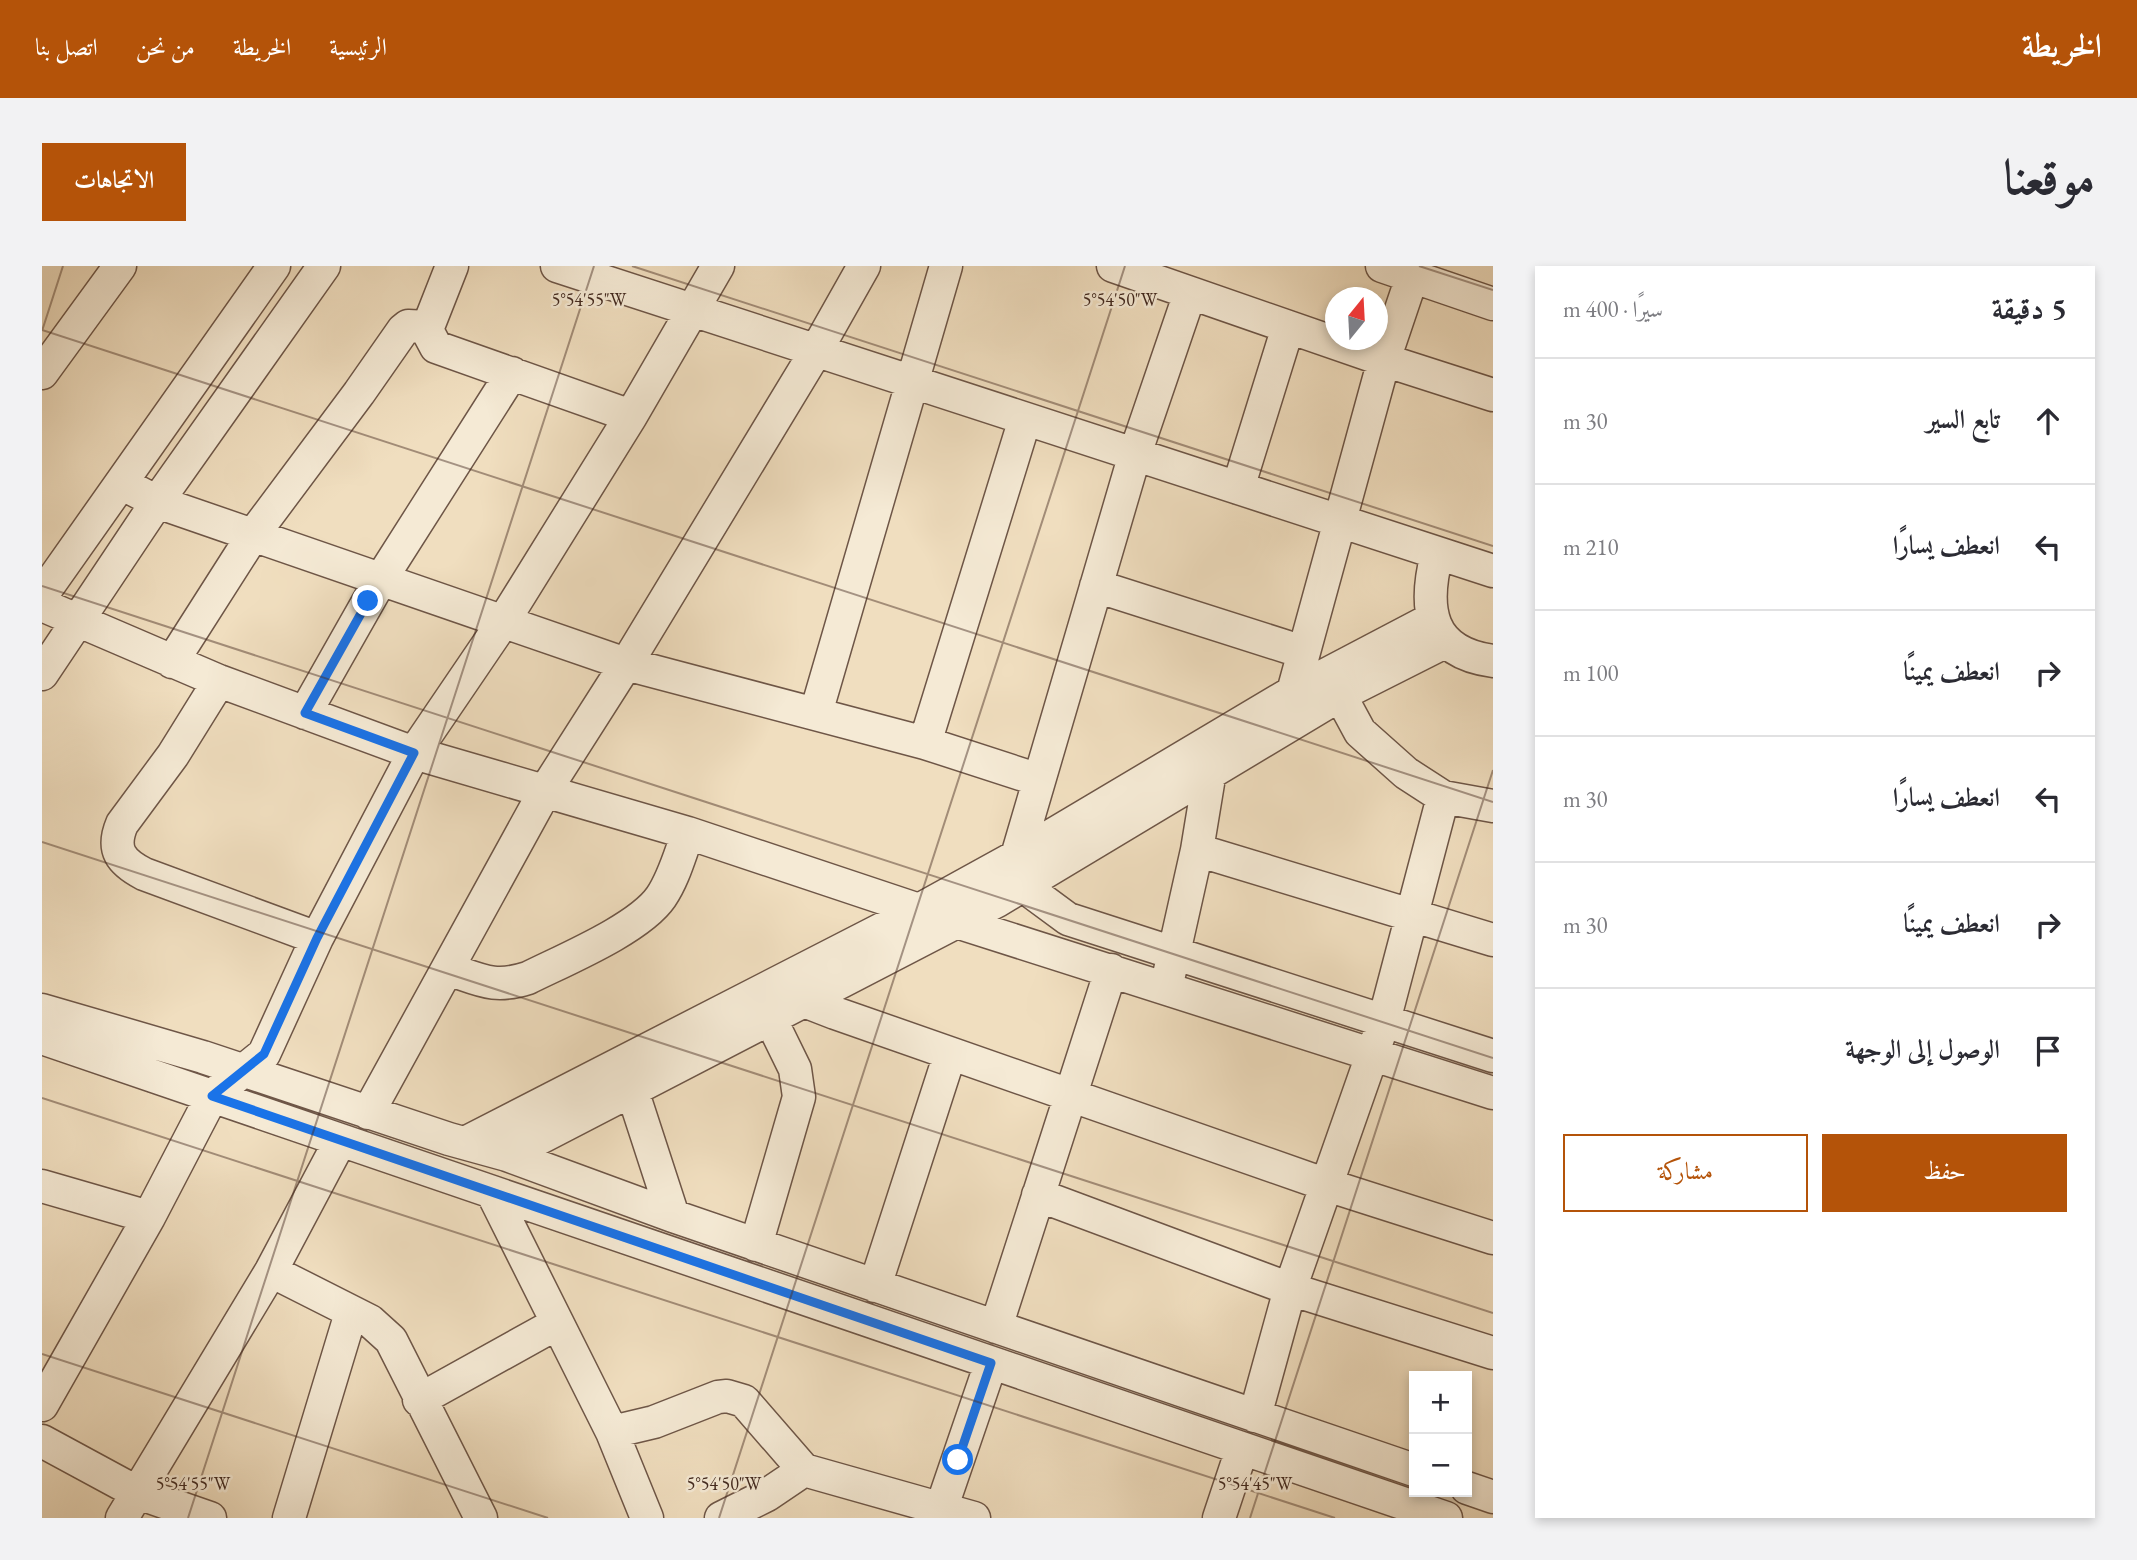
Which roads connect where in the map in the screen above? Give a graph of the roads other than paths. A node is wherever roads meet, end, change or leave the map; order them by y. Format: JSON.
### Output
{"nodes":[{"id":1,"x":120,"y":266,"type":"edge"},
{"id":2,"x":274,"y":266,"type":"edge"},
{"id":3,"x":324,"y":266,"type":"edge"},
{"id":4,"x":452,"y":266,"type":"edge"},
{"id":5,"x":557,"y":266,"type":"edge"},
{"id":6,"x":718,"y":266,"type":"edge"},
{"id":7,"x":864,"y":266,"type":"edge"},
{"id":8,"x":946,"y":266,"type":"edge"},
{"id":9,"x":1113,"y":266,"type":"edge"},
{"id":10,"x":1382,"y":266,"type":"edge"},
{"id":11,"x":1412,"y":276,"type":"junction"},
{"id":12,"x":1190,"y":293,"type":"junction"},
{"id":13,"x":1493,"y":304,"type":"edge"},
{"id":14,"x":692,"y":311,"type":"junction"},
{"id":15,"x":428,"y":327,"type":"junction"},
{"id":16,"x":1288,"y":327,"type":"junction"},
{"id":17,"x":816,"y":351,"type":"junction"},
{"id":18,"x":1384,"y":360,"type":"junction"},
{"id":19,"x":42,"y":373,"type":"edge"},
{"id":20,"x":512,"y":373,"type":"junction"},
{"id":21,"x":913,"y":382,"type":"junction"},
{"id":22,"x":1493,"y":395,"type":"edge"},
{"id":23,"x":631,"y":416,"type":"junction"},
{"id":24,"x":1025,"y":419,"type":"junction"},
{"id":25,"x":1135,"y":454,"type":"junction"},
{"id":26,"x":121,"y":483,"type":"junction"},
{"id":27,"x":1238,"y":488,"type":"junction"},
{"id":28,"x":157,"y":502,"type":"junction"},
{"id":29,"x":1338,"y":521,"type":"junction"},
{"id":30,"x":253,"y":535,"type":"junction"},
{"id":31,"x":1437,"y":554,"type":"junction"},
{"id":32,"x":1493,"y":571,"type":"edge"},
{"id":33,"x":381,"y":579,"type":"junction"},
{"id":34,"x":1096,"y":586,"type":"junction"},
{"id":35,"x":45,"y":587,"type":"edge"},
{"id":36,"x":78,"y":622,"type":"junction"},
{"id":37,"x":503,"y":622,"type":"junction"},
{"id":38,"x":1438,"y":630,"type":"junction"},
{"id":39,"x":1303,"y":652,"type":"junction"},
{"id":40,"x":172,"y":662,"type":"junction"},
{"id":41,"x":1493,"y":662,"type":"edge"},
{"id":42,"x":626,"y":664,"type":"junction"},
{"id":43,"x":42,"y":674,"type":"edge"},
{"id":44,"x":219,"y":681,"type":"junction"},
{"id":45,"x":1293,"y":692,"type":"junction"},
{"id":46,"x":1340,"y":695,"type":"junction"},
{"id":47,"x":305,"y":713,"type":"junction"},
{"id":48,"x":816,"y":713,"type":"junction"},
{"id":49,"x":1215,"y":739,"type":"junction"},
{"id":50,"x":925,"y":743,"type":"junction"},
{"id":51,"x":414,"y":753,"type":"junction"},
{"id":52,"x":1210,"y":771,"type":"junction"},
{"id":53,"x":1039,"y":780,"type":"junction"},
{"id":54,"x":545,"y":791,"type":"junction"},
{"id":55,"x":1443,"y":797,"type":"junction"},
{"id":56,"x":1493,"y":806,"type":"edge"},
{"id":57,"x":688,"y":833,"type":"junction"},
{"id":58,"x":1197,"y":850,"type":"junction"},
{"id":59,"x":1019,"y":871,"type":"junction"},
{"id":60,"x":919,"y":910,"type":"junction"},
{"id":61,"x":1412,"y":915,"type":"junction"},
{"id":62,"x":959,"y":922,"type":"junction"},
{"id":63,"x":317,"y":938,"type":"junction"},
{"id":64,"x":1493,"y":940,"type":"edge"},
{"id":65,"x":1175,"y":954,"type":"junction"},
{"id":66,"x":448,"y":969,"type":"junction"},
{"id":67,"x":1111,"y":970,"type":"junction"},
{"id":68,"x":1166,"y":988,"type":"junction"},
{"id":69,"x":796,"y":989,"type":"junction"},
{"id":70,"x":42,"y":1010,"type":"edge"},
{"id":71,"x":770,"y":1018,"type":"junction"},
{"id":72,"x":1384,"y":1021,"type":"junction"},
{"id":73,"x":42,"y":1038,"type":"edge"},
{"id":74,"x":950,"y":1054,"type":"junction"},
{"id":75,"x":1493,"y":1055,"type":"edge"},
{"id":76,"x":1372,"y":1056,"type":"junction"},
{"id":77,"x":242,"y":1070,"type":"junction"},
{"id":78,"x":626,"y":1077,"type":"junction"},
{"id":79,"x":1493,"y":1094,"type":"edge"},
{"id":80,"x":212,"y":1096,"type":"junction"},
{"id":81,"x":1069,"y":1096,"type":"junction"},
{"id":82,"x":369,"y":1113,"type":"junction"},
{"id":83,"x":340,"y":1141,"type":"junction"},
{"id":84,"x":465,"y":1143,"type":"junction"},
{"id":85,"x":508,"y":1155,"type":"junction"},
{"id":86,"x":1327,"y":1185,"type":"junction"},
{"id":87,"x":42,"y":1186,"type":"edge"},
{"id":88,"x":492,"y":1192,"type":"junction"},
{"id":89,"x":1038,"y":1195,"type":"junction"},
{"id":90,"x":673,"y":1216,"type":"junction"},
{"id":91,"x":149,"y":1217,"type":"junction"},
{"id":92,"x":1493,"y":1238,"type":"edge"},
{"id":93,"x":756,"y":1245,"type":"junction"},
{"id":94,"x":271,"y":1271,"type":"junction"},
{"id":95,"x":875,"y":1286,"type":"junction"},
{"id":96,"x":1290,"y":1289,"type":"junction"},
{"id":97,"x":351,"y":1312,"type":"junction"},
{"id":98,"x":556,"y":1324,"type":"junction"},
{"id":99,"x":996,"y":1327,"type":"junction"},
{"id":100,"x":1493,"y":1353,"type":"edge"},
{"id":101,"x":991,"y":1363,"type":"junction"},
{"id":102,"x":419,"y":1400,"type":"junction"},
{"id":103,"x":42,"y":1405,"type":"edge"},
{"id":104,"x":1255,"y":1416,"type":"junction"},
{"id":105,"x":612,"y":1432,"type":"junction"},
{"id":106,"x":42,"y":1441,"type":"edge"},
{"id":107,"x":1242,"y":1449,"type":"junction"},
{"id":108,"x":1409,"y":1468,"type":"edge"},
{"id":109,"x":804,"y":1470,"type":"junction"},
{"id":110,"x":130,"y":1505,"type":"edge"},
{"id":111,"x":940,"y":1513,"type":"edge"},
{"id":112,"x":210,"y":1518,"type":"edge"},
{"id":113,"x":289,"y":1518,"type":"edge"},
{"id":114,"x":481,"y":1518,"type":"edge"},
{"id":115,"x":647,"y":1518,"type":"edge"},
{"id":116,"x":721,"y":1518,"type":"edge"},
{"id":117,"x":974,"y":1518,"type":"edge"},
{"id":118,"x":1219,"y":1518,"type":"edge"},
{"id":119,"x":1446,"y":1518,"type":"edge"}],
"edges":[{"from":1,"to":19,"type":"street"},
{"from":2,"to":26,"type":"street"},
{"from":3,"to":28,"type":"street"},
{"from":4,"to":15,"type":"street"},
{"from":5,"to":14,"type":"street"},
{"from":6,"to":14,"type":"street"},
{"from":7,"to":17,"type":"street"},
{"from":8,"to":21,"type":"street"},
{"from":9,"to":12,"type":"street"},
{"from":10,"to":11,"type":"street"},
{"from":11,"to":13,"type":"street"},
{"from":11,"to":18,"type":"street"},
{"from":12,"to":16,"type":"street"},
{"from":12,"to":25,"type":"street"},
{"from":14,"to":17,"type":"street"},
{"from":14,"to":23,"type":"street"},
{"from":15,"to":20,"type":"street"},
{"from":15,"to":30,"type":"street"},
{"from":16,"to":18,"type":"street"},
{"from":16,"to":27,"type":"street"},
{"from":17,"to":21,"type":"street"},
{"from":17,"to":42,"type":"street"},
{"from":18,"to":22,"type":"street"},
{"from":18,"to":29,"type":"street"},
{"from":20,"to":23,"type":"street"},
{"from":20,"to":33,"type":"street"},
{"from":21,"to":24,"type":"street"},
{"from":21,"to":48,"type":"street"},
{"from":23,"to":37,"type":"street"},
{"from":24,"to":25,"type":"street"},
{"from":24,"to":50,"type":"street"},
{"from":25,"to":27,"type":"street"},
{"from":25,"to":34,"type":"street"},
{"from":26,"to":28,"type":"street"},
{"from":26,"to":35,"type":"street"},
{"from":27,"to":29,"type":"street"},
{"from":28,"to":30,"type":"street"},
{"from":28,"to":36,"type":"street"},
{"from":29,"to":31,"type":"street"},
{"from":29,"to":39,"type":"street"},
{"from":30,"to":33,"type":"street"},
{"from":30,"to":40,"type":"street"},
{"from":31,"to":32,"type":"street"},
{"from":31,"to":38,"type":"street"},
{"from":33,"to":37,"type":"street"},
{"from":33,"to":47,"type":"street"},
{"from":34,"to":39,"type":"street"},
{"from":34,"to":53,"type":"street"},
{"from":35,"to":36,"type":"street"},
{"from":36,"to":40,"type":"street"},
{"from":36,"to":43,"type":"street"},
{"from":37,"to":42,"type":"street"},
{"from":37,"to":51,"type":"street"},
{"from":38,"to":41,"type":"street"},
{"from":38,"to":45,"type":"street"},
{"from":38,"to":46,"type":"street"},
{"from":39,"to":45,"type":"street"},
{"from":40,"to":44,"type":"street"},
{"from":42,"to":48,"type":"street"},
{"from":42,"to":54,"type":"street"},
{"from":44,"to":47,"type":"street"},
{"from":44,"to":63,"type":"street"},
{"from":45,"to":49,"type":"street"},
{"from":46,"to":52,"type":"street"},
{"from":46,"to":55,"type":"street"},
{"from":47,"to":51,"type":"street"},
{"from":48,"to":50,"type":"street"},
{"from":49,"to":52,"type":"street"},
{"from":49,"to":59,"type":"street"},
{"from":50,"to":53,"type":"street"},
{"from":51,"to":54,"type":"street"},
{"from":51,"to":63,"type":"street"},
{"from":52,"to":58,"type":"street"},
{"from":52,"to":59,"type":"street"},
{"from":53,"to":59,"type":"street"},
{"from":54,"to":57,"type":"street"},
{"from":54,"to":66,"type":"street"},
{"from":55,"to":56,"type":"street"},
{"from":55,"to":61,"type":"street"},
{"from":57,"to":60,"type":"street"},
{"from":57,"to":66,"type":"street"},
{"from":58,"to":61,"type":"street"},
{"from":58,"to":65,"type":"street"},
{"from":59,"to":60,"type":"street"},
{"from":59,"to":62,"type":"street"},
{"from":59,"to":65,"type":"street"},
{"from":60,"to":62,"type":"street"},
{"from":60,"to":69,"type":"street"},
{"from":61,"to":64,"type":"street"},
{"from":61,"to":72,"type":"street"},
{"from":62,"to":67,"type":"street"},
{"from":62,"to":69,"type":"street"},
{"from":63,"to":77,"type":"street"},
{"from":65,"to":68,"type":"street"},
{"from":65,"to":72,"type":"street"},
{"from":66,"to":82,"type":"street"},
{"from":67,"to":68,"type":"street"},
{"from":67,"to":81,"type":"street"},
{"from":68,"to":76,"type":"street"},
{"from":69,"to":71,"type":"street"},
{"from":69,"to":74,"type":"street"},
{"from":69,"to":78,"type":"street"},
{"from":70,"to":77,"type":"street"},
{"from":71,"to":78,"type":"street"},
{"from":71,"to":93,"type":"street"},
{"from":72,"to":75,"type":"street"},
{"from":72,"to":76,"type":"street"},
{"from":73,"to":80,"type":"street"},
{"from":74,"to":81,"type":"street"},
{"from":74,"to":95,"type":"street"},
{"from":76,"to":79,"type":"street"},
{"from":76,"to":86,"type":"street"},
{"from":77,"to":80,"type":"street"},
{"from":77,"to":82,"type":"street"},
{"from":78,"to":84,"type":"street"},
{"from":78,"to":85,"type":"street"},
{"from":78,"to":90,"type":"street"},
{"from":80,"to":83,"type":"street"},
{"from":80,"to":91,"type":"street"},
{"from":81,"to":86,"type":"street"},
{"from":81,"to":89,"type":"street"},
{"from":82,"to":84,"type":"street"},
{"from":83,"to":88,"type":"street"},
{"from":83,"to":94,"type":"street"},
{"from":84,"to":85,"type":"street"},
{"from":85,"to":90,"type":"street"},
{"from":86,"to":92,"type":"street"},
{"from":86,"to":96,"type":"street"},
{"from":87,"to":91,"type":"street"},
{"from":88,"to":98,"type":"street"},
{"from":88,"to":101,"type":"street"},
{"from":89,"to":96,"type":"street"},
{"from":89,"to":99,"type":"street"},
{"from":90,"to":93,"type":"street"},
{"from":91,"to":103,"type":"street"},
{"from":93,"to":95,"type":"street"},
{"from":94,"to":97,"type":"street"},
{"from":94,"to":110,"type":"street"},
{"from":95,"to":99,"type":"street"},
{"from":96,"to":100,"type":"street"},
{"from":96,"to":104,"type":"street"},
{"from":97,"to":102,"type":"street"},
{"from":97,"to":113,"type":"street"},
{"from":98,"to":102,"type":"street"},
{"from":98,"to":105,"type":"street"},
{"from":99,"to":104,"type":"street"},
{"from":101,"to":107,"type":"street"},
{"from":101,"to":111,"type":"street"},
{"from":102,"to":114,"type":"street"},
{"from":104,"to":108,"type":"street"},
{"from":105,"to":109,"type":"street"},
{"from":105,"to":115,"type":"street"},
{"from":106,"to":110,"type":"street"},
{"from":107,"to":118,"type":"street"},
{"from":107,"to":119,"type":"street"},
{"from":109,"to":111,"type":"street"},
{"from":109,"to":116,"type":"street"},
{"from":110,"to":112,"type":"street"},
{"from":111,"to":117,"type":"street"}]}
